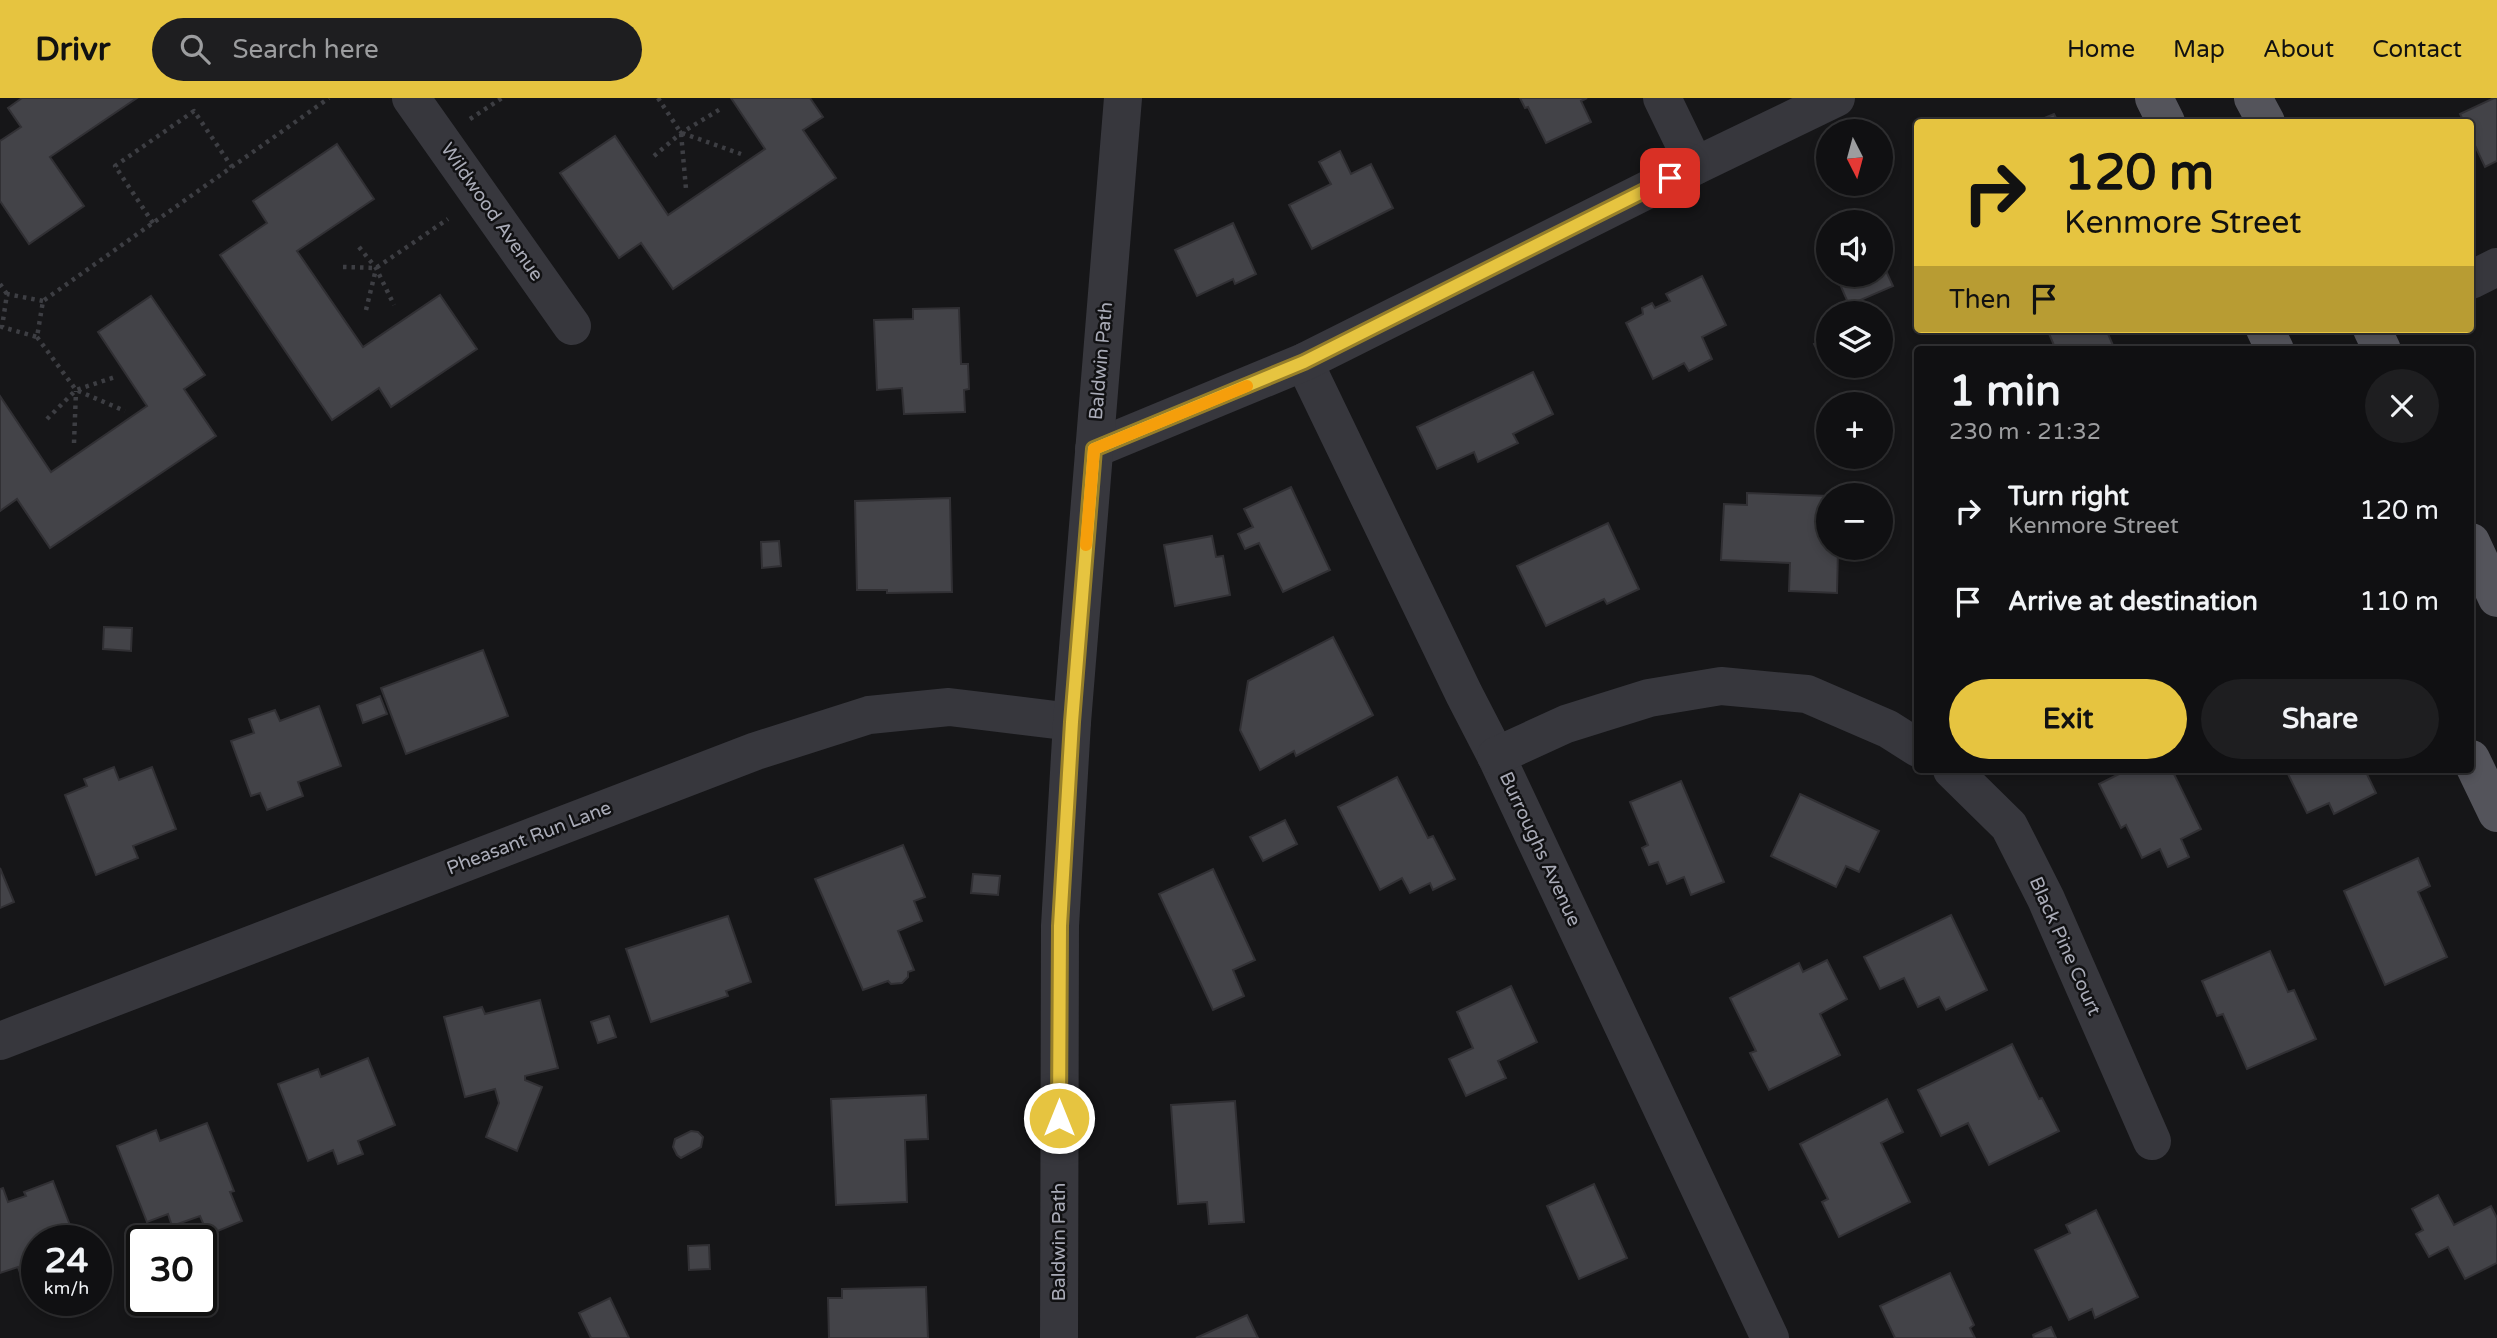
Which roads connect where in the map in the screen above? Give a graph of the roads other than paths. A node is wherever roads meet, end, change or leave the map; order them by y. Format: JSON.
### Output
{"nodes":[{"id":1,"x":411,"y":98,"type":"edge"},
{"id":2,"x":1124,"y":98,"type":"edge"},
{"id":3,"x":1662,"y":98,"type":"edge"},
{"id":4,"x":1836,"y":98,"type":"edge"},
{"id":5,"x":2154,"y":98,"type":"edge"},
{"id":6,"x":2253,"y":98,"type":"edge"},
{"id":7,"x":2164,"y":119,"type":"edge"},
{"id":8,"x":2264,"y":119,"type":"edge"},
{"id":9,"x":1695,"y":166,"type":"junction"},
{"id":10,"x":2497,"y":267,"type":"edge"},
{"id":11,"x":2474,"y":278,"type":"edge"},
{"id":12,"x":572,"y":326,"type":"dead end"},
{"id":13,"x":1304,"y":362,"type":"junction"},
{"id":14,"x":1094,"y":449,"type":"junction"},
{"id":15,"x":2474,"y":548,"type":"edge"},
{"id":16,"x":2497,"y":598,"type":"edge"},
{"id":17,"x":1072,"y":722,"type":"junction"},
{"id":18,"x":1914,"y":745,"type":"edge"},
{"id":19,"x":1496,"y":756,"type":"junction"},
{"id":20,"x":2474,"y":765,"type":"edge"},
{"id":21,"x":1955,"y":773,"type":"edge"},
{"id":22,"x":2497,"y":813,"type":"edge"},
{"id":23,"x":0,"y":1041,"type":"edge"},
{"id":24,"x":2152,"y":1141,"type":"dead end"},
{"id":25,"x":1059,"y":1338,"type":"edge"},
{"id":26,"x":1770,"y":1338,"type":"edge"}],
"edges":[{"from":1,"to":12,"type":"street","name":"Wildwood Avenue"},
{"from":2,"to":14,"type":"street","name":"Baldwin Path"},
{"from":3,"to":9,"type":"street"},
{"from":4,"to":9,"type":"street"},
{"from":5,"to":7,"type":"main road"},
{"from":6,"to":8,"type":"main road"},
{"from":9,"to":13,"type":"street"},
{"from":10,"to":11,"type":"street"},
{"from":13,"to":14,"type":"street"},
{"from":13,"to":19,"type":"street","name":"Burroughs Avenue"},
{"from":14,"to":17,"type":"street","name":"Baldwin Path"},
{"from":15,"to":16,"type":"main road"},
{"from":17,"to":23,"type":"street","name":"Pheasant Run Lane"},
{"from":17,"to":25,"type":"street","name":"Baldwin Path"},
{"from":18,"to":19,"type":"street"},
{"from":19,"to":26,"type":"street","name":"Burroughs Avenue"},
{"from":20,"to":22,"type":"main road"},
{"from":21,"to":24,"type":"street","name":"Black Pine Court"}]}
